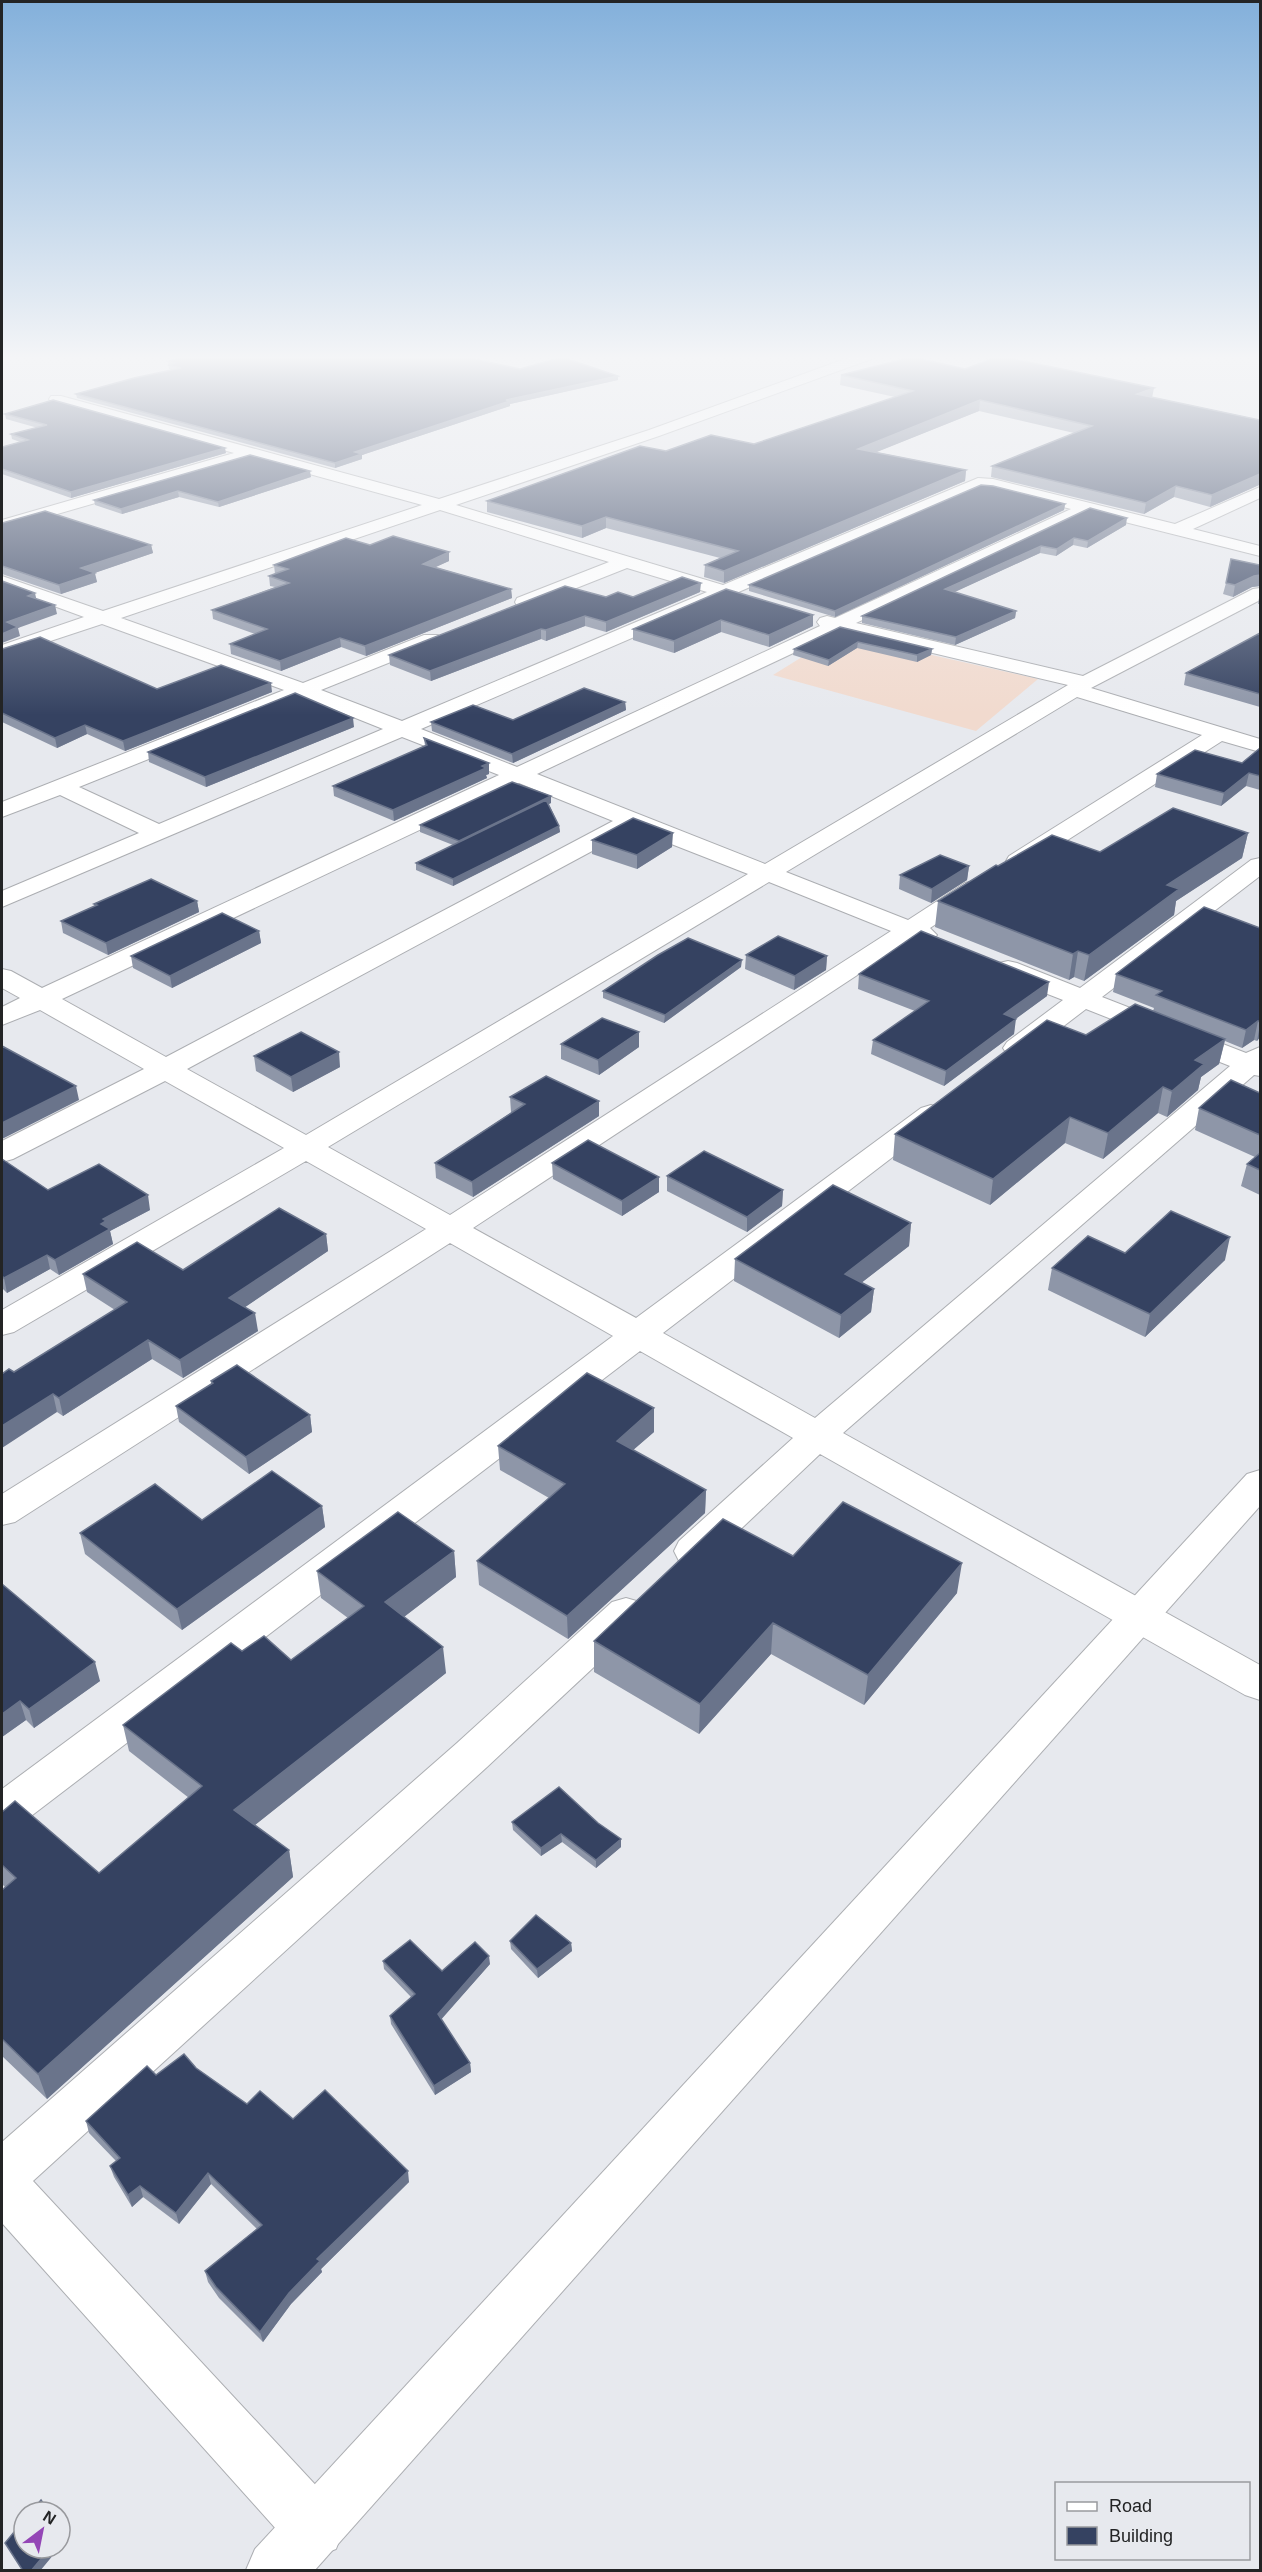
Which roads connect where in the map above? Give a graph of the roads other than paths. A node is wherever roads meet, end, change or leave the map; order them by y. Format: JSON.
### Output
{"nodes":[{"id":1,"x":175,"y":475,"type":"edge"},
{"id":2,"x":331,"y":475,"type":"edge"},
{"id":3,"x":529,"y":475,"type":"edge"},
{"id":4,"x":1260,"y":492,"type":"edge"},
{"id":5,"x":440,"y":505,"type":"junction"},
{"id":6,"x":1088,"y":507,"type":"junction"},
{"id":7,"x":2,"y":525,"type":"edge"},
{"id":8,"x":1177,"y":530,"type":"junction"},
{"id":9,"x":1260,"y":551,"type":"edge"},
{"id":10,"x":625,"y":562,"type":"junction"},
{"id":11,"x":2,"y":580,"type":"edge"},
{"id":12,"x":725,"y":592,"type":"junction"},
{"id":13,"x":1260,"y":593,"type":"edge"},
{"id":14,"x":747,"y":598,"type":"edge"},
{"id":15,"x":503,"y":611,"type":"edge"},
{"id":16,"x":99,"y":618,"type":"junction"},
{"id":17,"x":813,"y":618,"type":"edge"},
{"id":18,"x":836,"y":625,"type":"junction"},
{"id":19,"x":447,"y":633,"type":"edge"},
{"id":20,"x":2,"y":651,"type":"edge"},
{"id":21,"x":1081,"y":687,"type":"junction"},
{"id":22,"x":303,"y":690,"type":"junction"},
{"id":23,"x":402,"y":729,"type":"junction"},
{"id":24,"x":1219,"y":734,"type":"junction"},
{"id":25,"x":1260,"y":746,"type":"edge"},
{"id":26,"x":516,"y":775,"type":"junction"},
{"id":27,"x":61,"y":787,"type":"junction"},
{"id":28,"x":2,"y":810,"type":"edge"},
{"id":29,"x":632,"y":820,"type":"junction"},
{"id":30,"x":159,"y":833,"type":"junction"},
{"id":31,"x":1260,"y":865,"type":"edge"},
{"id":32,"x":767,"y":873,"type":"junction"},
{"id":33,"x":2,"y":900,"type":"edge"},
{"id":34,"x":909,"y":930,"type":"junction"},
{"id":35,"x":942,"y":943,"type":"edge"},
{"id":36,"x":985,"y":960,"type":"edge"},
{"id":37,"x":2,"y":977,"type":"edge"},
{"id":38,"x":40,"y":999,"type":"junction"},
{"id":39,"x":1083,"y":999,"type":"junction"},
{"id":40,"x":2,"y":1017,"type":"edge"},
{"id":41,"x":1257,"y":1062,"type":"edge"},
{"id":42,"x":166,"y":1069,"type":"junction"},
{"id":43,"x":988,"y":1070,"type":"edge"},
{"id":44,"x":950,"y":1099,"type":"edge"},
{"id":45,"x":306,"y":1148,"type":"junction"},
{"id":46,"x":2,"y":1153,"type":"edge"},
{"id":47,"x":451,"y":1228,"type":"junction"},
{"id":48,"x":2,"y":1324,"type":"edge"},
{"id":49,"x":637,"y":1334,"type":"junction"},
{"id":50,"x":818,"y":1436,"type":"junction"},
{"id":51,"x":1260,"y":1483,"type":"edge"},
{"id":52,"x":2,"y":1512,"type":"edge"},
{"id":53,"x":1142,"y":1617,"type":"junction"},
{"id":54,"x":1260,"y":1684,"type":"edge"},
{"id":55,"x":2,"y":1813,"type":"edge"},
{"id":56,"x":2,"y":2175,"type":"edge"},
{"id":57,"x":2,"y":2185,"type":"edge"},
{"id":58,"x":315,"y":2529,"type":"junction"},
{"id":59,"x":276,"y":2571,"type":"edge"}],
"edges":[{"from":1,"to":7,"type":"street"},
{"from":2,"to":5,"type":"street"},
{"from":3,"to":5,"type":"street"},
{"from":4,"to":8,"type":"street"},
{"from":5,"to":10,"type":"street"},
{"from":5,"to":16,"type":"street"},
{"from":6,"to":8,"type":"street"},
{"from":6,"to":12,"type":"street"},
{"from":6,"to":18,"type":"street"},
{"from":8,"to":9,"type":"street"},
{"from":10,"to":12,"type":"street"},
{"from":10,"to":15,"type":"street"},
{"from":11,"to":16,"type":"street"},
{"from":12,"to":14,"type":"street"},
{"from":12,"to":23,"type":"street"},
{"from":13,"to":21,"type":"street"},
{"from":16,"to":20,"type":"street"},
{"from":16,"to":22,"type":"street"},
{"from":17,"to":18,"type":"street"},
{"from":18,"to":21,"type":"street"},
{"from":18,"to":26,"type":"street"},
{"from":19,"to":22,"type":"street"},
{"from":21,"to":24,"type":"street"},
{"from":21,"to":32,"type":"street"},
{"from":22,"to":23,"type":"street"},
{"from":22,"to":27,"type":"street"},
{"from":23,"to":26,"type":"street"},
{"from":23,"to":30,"type":"street"},
{"from":24,"to":25,"type":"street"},
{"from":24,"to":34,"type":"street"},
{"from":26,"to":29,"type":"street"},
{"from":26,"to":38,"type":"street"},
{"from":27,"to":28,"type":"street"},
{"from":27,"to":30,"type":"street"},
{"from":29,"to":32,"type":"street"},
{"from":29,"to":42,"type":"street"},
{"from":30,"to":33,"type":"street"},
{"from":31,"to":39,"type":"street"},
{"from":32,"to":34,"type":"street"},
{"from":32,"to":45,"type":"street"},
{"from":34,"to":35,"type":"street"},
{"from":34,"to":47,"type":"street"},
{"from":36,"to":39,"type":"street"},
{"from":37,"to":38,"type":"street"},
{"from":38,"to":40,"type":"street"},
{"from":38,"to":42,"type":"street"},
{"from":39,"to":41,"type":"street"},
{"from":39,"to":43,"type":"street"},
{"from":41,"to":50,"type":"street"},
{"from":42,"to":45,"type":"street"},
{"from":42,"to":46,"type":"street"},
{"from":44,"to":49,"type":"street"},
{"from":45,"to":47,"type":"street"},
{"from":45,"to":48,"type":"street"},
{"from":47,"to":49,"type":"street"},
{"from":47,"to":52,"type":"street"},
{"from":49,"to":50,"type":"street"},
{"from":49,"to":55,"type":"street"},
{"from":50,"to":53,"type":"street"},
{"from":50,"to":56,"type":"street"},
{"from":51,"to":53,"type":"street"},
{"from":53,"to":54,"type":"street"},
{"from":53,"to":58,"type":"street"},
{"from":57,"to":58,"type":"street"},
{"from":58,"to":59,"type":"street"}]}
